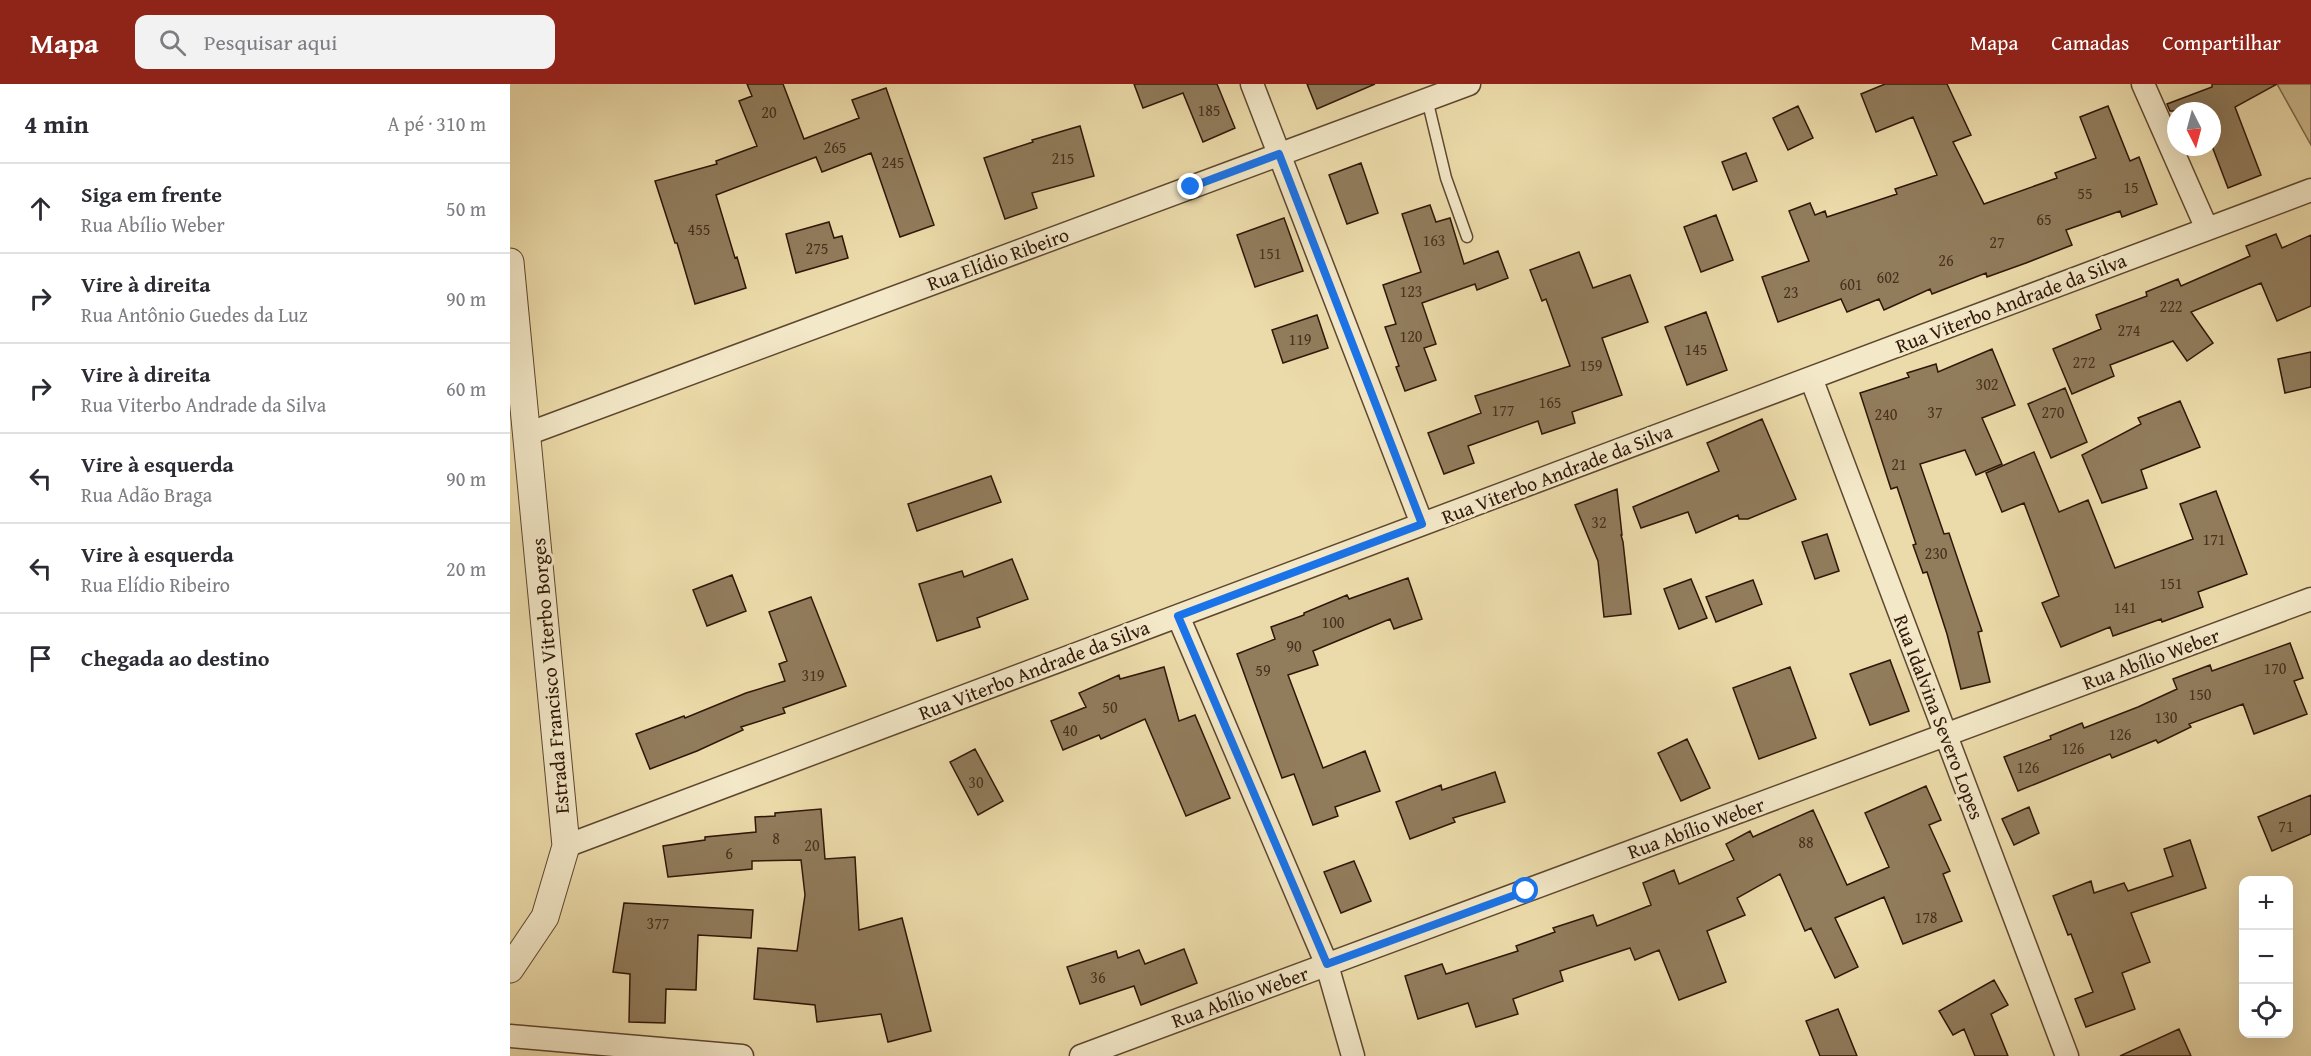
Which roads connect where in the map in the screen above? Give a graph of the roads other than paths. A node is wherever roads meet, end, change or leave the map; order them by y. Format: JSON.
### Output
{"nodes":[{"id":1,"x":1252,"y":84,"type":"edge"},
{"id":2,"x":1469,"y":84,"type":"edge"},
{"id":3,"x":2143,"y":84,"type":"edge"},
{"id":4,"x":1428,"y":99,"type":"junction"},
{"id":5,"x":1279,"y":154,"type":"junction"},
{"id":6,"x":2311,"y":190,"type":"edge"},
{"id":7,"x":2207,"y":229,"type":"junction"},
{"id":8,"x":1467,"y":237,"type":"dead end"},
{"id":9,"x":510,"y":262,"type":"edge"},
{"id":10,"x":514,"y":344,"type":"edge"},
{"id":11,"x":1811,"y":378,"type":"junction"},
{"id":12,"x":527,"y":434,"type":"junction"},
{"id":13,"x":1422,"y":524,"type":"junction"},
{"id":14,"x":2310,"y":602,"type":"edge"},
{"id":15,"x":1178,"y":616,"type":"junction"},
{"id":16,"x":1946,"y":735,"type":"junction"},
{"id":17,"x":566,"y":846,"type":"junction"},
{"id":18,"x":1327,"y":964,"type":"junction"},
{"id":19,"x":510,"y":969,"type":"edge"},
{"id":20,"x":510,"y":1036,"type":"edge"},
{"id":21,"x":742,"y":1056,"type":"edge"},
{"id":22,"x":1080,"y":1056,"type":"edge"},
{"id":23,"x":1353,"y":1056,"type":"edge"},
{"id":24,"x":2067,"y":1056,"type":"edge"}],
"edges":[{"from":1,"to":5,"type":"street"},
{"from":2,"to":4,"type":"street","name":"Rua Elídio Ribeiro"},
{"from":3,"to":7,"type":"street"},
{"from":4,"to":5,"type":"street","name":"Rua Elídio Ribeiro"},
{"from":4,"to":8,"type":"lane"},
{"from":5,"to":12,"type":"street","name":"Rua Elídio Ribeiro"},
{"from":5,"to":13,"type":"street"},
{"from":6,"to":7,"type":"street","name":"Rua Viterbo Andrade da Silva"},
{"from":7,"to":11,"type":"street","name":"Rua Viterbo Andrade da Silva"},
{"from":9,"to":10,"type":"street","name":"Estrada Francisco Viterbo Borges"},
{"from":10,"to":12,"type":"street","name":"Estrada Francisco Viterbo Borges"},
{"from":11,"to":13,"type":"street","name":"Rua Viterbo Andrade da Silva"},
{"from":11,"to":16,"type":"street","name":"Rua Idalvina Severo Lopes"},
{"from":12,"to":17,"type":"street","name":"Estrada Francisco Viterbo Borges"},
{"from":13,"to":15,"type":"street","name":"Rua Viterbo Andrade da Silva"},
{"from":14,"to":16,"type":"street","name":"Rua Abílio Weber"},
{"from":15,"to":17,"type":"street","name":"Rua Viterbo Andrade da Silva"},
{"from":15,"to":18,"type":"street"},
{"from":16,"to":18,"type":"street","name":"Rua Abílio Weber"},
{"from":16,"to":24,"type":"street","name":"Rua Idalvina Severo Lopes"},
{"from":17,"to":19,"type":"street","name":"Estrada Francisco Viterbo Borges"},
{"from":18,"to":22,"type":"street","name":"Rua Abílio Weber"},
{"from":18,"to":23,"type":"street"},
{"from":20,"to":21,"type":"street"}]}
